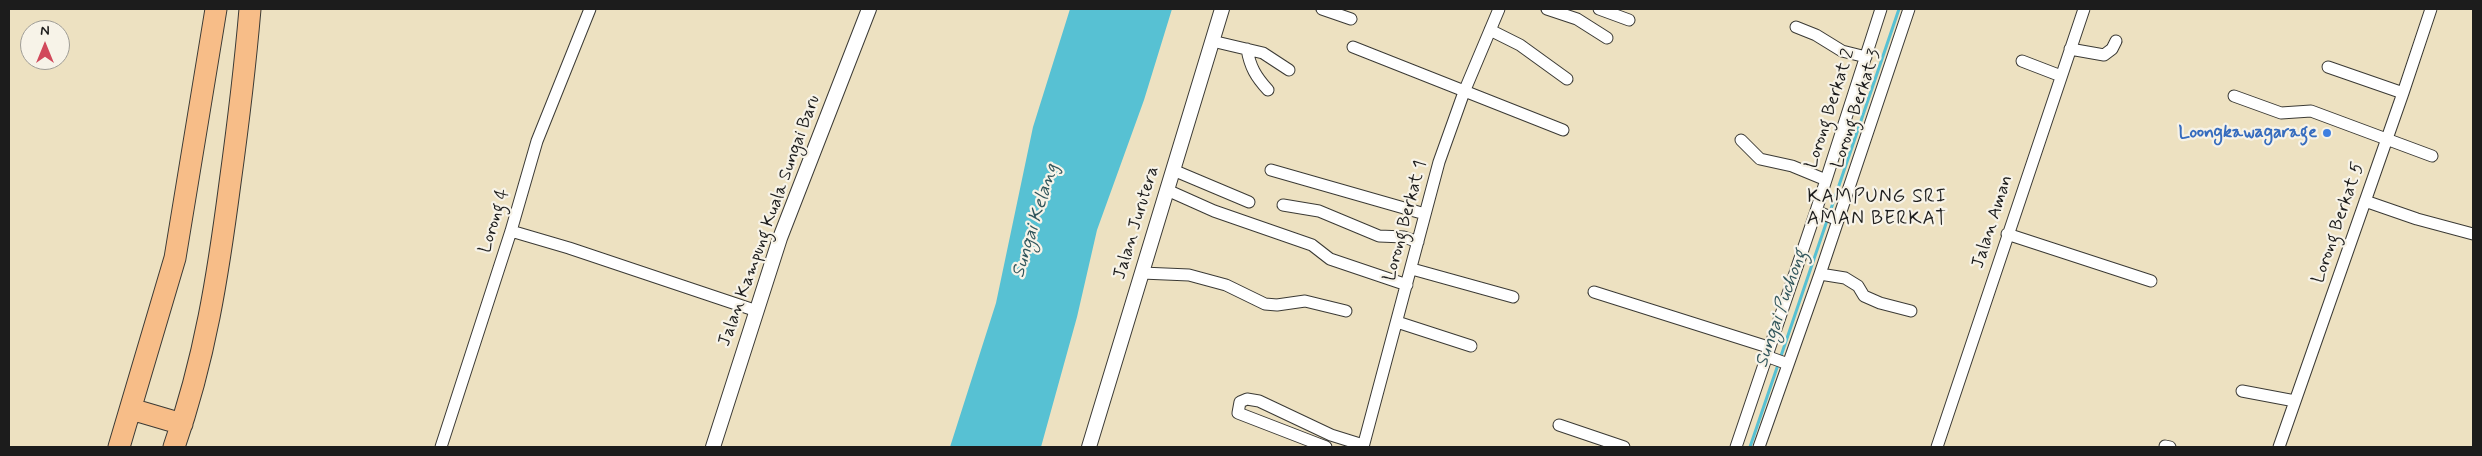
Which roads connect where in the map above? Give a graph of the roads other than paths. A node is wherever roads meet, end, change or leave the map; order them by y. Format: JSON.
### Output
{"nodes":[{"id":1,"x":216,"y":9,"type":"edge"},
{"id":2,"x":250,"y":9,"type":"edge"},
{"id":3,"x":590,"y":9,"type":"edge"},
{"id":4,"x":869,"y":9,"type":"edge"},
{"id":5,"x":1222,"y":9,"type":"edge"},
{"id":6,"x":1322,"y":9,"type":"edge"},
{"id":7,"x":1499,"y":9,"type":"edge"},
{"id":8,"x":1547,"y":9,"type":"edge"},
{"id":9,"x":1600,"y":9,"type":"edge"},
{"id":10,"x":1881,"y":9,"type":"edge"},
{"id":11,"x":1909,"y":9,"type":"edge"},
{"id":12,"x":2084,"y":9,"type":"edge"},
{"id":13,"x":2431,"y":9,"type":"edge"},
{"id":14,"x":1351,"y":19,"type":"dead end"},
{"id":15,"x":1628,"y":20,"type":"dead end"},
{"id":16,"x":1796,"y":27,"type":"dead end"},
{"id":17,"x":1490,"y":30,"type":"junction"},
{"id":18,"x":1607,"y":38,"type":"dead end"},
{"id":19,"x":1212,"y":41,"type":"junction"},
{"id":20,"x":2116,"y":41,"type":"dead end"},
{"id":21,"x":1353,"y":48,"type":"dead end"},
{"id":22,"x":2070,"y":49,"type":"junction"},
{"id":23,"x":1247,"y":50,"type":"junction"},
{"id":24,"x":1866,"y":57,"type":"junction"},
{"id":25,"x":2022,"y":61,"type":"dead end"},
{"id":26,"x":2328,"y":67,"type":"dead end"},
{"id":27,"x":1288,"y":70,"type":"dead end"},
{"id":28,"x":2061,"y":76,"type":"junction"},
{"id":29,"x":1566,"y":79,"type":"dead end"},
{"id":30,"x":1268,"y":90,"type":"dead end"},
{"id":31,"x":1464,"y":92,"type":"junction"},
{"id":32,"x":2403,"y":93,"type":"junction"},
{"id":33,"x":2234,"y":96,"type":"dead end"},
{"id":34,"x":1563,"y":130,"type":"dead end"},
{"id":35,"x":1741,"y":140,"type":"dead end"},
{"id":36,"x":2386,"y":141,"type":"junction"},
{"id":37,"x":2432,"y":156,"type":"dead end"},
{"id":38,"x":1173,"y":170,"type":"junction"},
{"id":39,"x":1271,"y":170,"type":"dead end"},
{"id":40,"x":1826,"y":180,"type":"junction"},
{"id":41,"x":1167,"y":190,"type":"junction"},
{"id":42,"x":2365,"y":201,"type":"junction"},
{"id":43,"x":1249,"y":202,"type":"dead end"},
{"id":44,"x":1283,"y":205,"type":"dead end"},
{"id":45,"x":1816,"y":211,"type":"junction"},
{"id":46,"x":1425,"y":214,"type":"junction"},
{"id":47,"x":1838,"y":220,"type":"junction"},
{"id":48,"x":511,"y":231,"type":"junction"},
{"id":49,"x":2007,"y":234,"type":"junction"},
{"id":50,"x":2473,"y":234,"type":"edge"},
{"id":51,"x":1418,"y":242,"type":"junction"},
{"id":52,"x":1412,"y":269,"type":"junction"},
{"id":53,"x":1142,"y":273,"type":"junction"},
{"id":54,"x":1820,"y":274,"type":"junction"},
{"id":55,"x":2151,"y":281,"type":"dead end"},
{"id":56,"x":1407,"y":285,"type":"junction"},
{"id":57,"x":1594,"y":292,"type":"dead end"},
{"id":58,"x":1513,"y":297,"type":"dead end"},
{"id":59,"x":757,"y":310,"type":"junction"},
{"id":60,"x":1346,"y":311,"type":"dead end"},
{"id":61,"x":1911,"y":312,"type":"dead end"},
{"id":62,"x":1397,"y":322,"type":"junction"},
{"id":63,"x":1471,"y":346,"type":"dead end"},
{"id":64,"x":1767,"y":352,"type":"junction"},
{"id":65,"x":1788,"y":364,"type":"junction"},
{"id":66,"x":2242,"y":391,"type":"dead end"},
{"id":67,"x":2295,"y":401,"type":"junction"},
{"id":68,"x":131,"y":409,"type":"junction"},
{"id":69,"x":1748,"y":409,"type":"junction"},
{"id":70,"x":1769,"y":416,"type":"junction"},
{"id":71,"x":182,"y":424,"type":"junction"},
{"id":72,"x":1559,"y":425,"type":"dead end"},
{"id":73,"x":1363,"y":446,"type":"edge"},
{"id":74,"x":119,"y":447,"type":"edge"},
{"id":75,"x":174,"y":447,"type":"edge"},
{"id":76,"x":441,"y":447,"type":"edge"},
{"id":77,"x":713,"y":447,"type":"edge"},
{"id":78,"x":1089,"y":447,"type":"edge"},
{"id":79,"x":1326,"y":447,"type":"edge"},
{"id":80,"x":1624,"y":447,"type":"edge"},
{"id":81,"x":1736,"y":447,"type":"edge"},
{"id":82,"x":1759,"y":447,"type":"edge"},
{"id":83,"x":1937,"y":447,"type":"edge"},
{"id":84,"x":2279,"y":447,"type":"edge"}],
"edges":[{"from":1,"to":68,"type":"highway"},
{"from":2,"to":71,"type":"highway"},
{"from":3,"to":48,"type":"street","name":"Lorong 4"},
{"from":4,"to":59,"type":"street","name":"Jalan Kampung Kuala Sungai Baru"},
{"from":5,"to":19,"type":"street","name":"Jalan Jurutera"},
{"from":6,"to":14,"type":"street"},
{"from":7,"to":17,"type":"street","name":"Lorong Berkat 1"},
{"from":8,"to":18,"type":"street"},
{"from":9,"to":15,"type":"street"},
{"from":10,"to":24,"type":"street","name":"Lorong Berkat 2"},
{"from":11,"to":47,"type":"street","name":"Lorong Berkat 3"},
{"from":12,"to":22,"type":"street","name":"Jalan Aman"},
{"from":13,"to":32,"type":"street","name":"Lorong Berkat 5"},
{"from":16,"to":24,"type":"street"},
{"from":17,"to":29,"type":"street"},
{"from":17,"to":31,"type":"street","name":"Lorong Berkat 1"},
{"from":19,"to":23,"type":"street"},
{"from":19,"to":38,"type":"street","name":"Jalan Jurutera"},
{"from":20,"to":22,"type":"street"},
{"from":21,"to":31,"type":"street"},
{"from":22,"to":28,"type":"street","name":"Jalan Aman"},
{"from":23,"to":27,"type":"street"},
{"from":23,"to":30,"type":"street"},
{"from":24,"to":40,"type":"street","name":"Lorong Berkat 2"},
{"from":25,"to":28,"type":"street"},
{"from":26,"to":32,"type":"street"},
{"from":28,"to":49,"type":"street","name":"Jalan Aman"},
{"from":31,"to":34,"type":"street"},
{"from":31,"to":46,"type":"street","name":"Lorong Berkat 1"},
{"from":32,"to":36,"type":"street","name":"Lorong Berkat 5"},
{"from":33,"to":36,"type":"street"},
{"from":35,"to":40,"type":"street"},
{"from":36,"to":37,"type":"street"},
{"from":36,"to":42,"type":"street","name":"Lorong Berkat 5"},
{"from":38,"to":41,"type":"street","name":"Jalan Jurutera"},
{"from":38,"to":43,"type":"street"},
{"from":39,"to":46,"type":"street"},
{"from":40,"to":45,"type":"street","name":"Lorong Berkat 2"},
{"from":41,"to":53,"type":"street","name":"Jalan Jurutera"},
{"from":41,"to":56,"type":"street"},
{"from":42,"to":50,"type":"street"},
{"from":42,"to":67,"type":"street","name":"Lorong Berkat 5"},
{"from":44,"to":51,"type":"street"},
{"from":45,"to":47,"type":"street"},
{"from":45,"to":64,"type":"street","name":"Lorong Berkat 2"},
{"from":46,"to":51,"type":"street","name":"Lorong Berkat 1"},
{"from":47,"to":54,"type":"street","name":"Lorong Berkat 3"},
{"from":48,"to":59,"type":"street"},
{"from":48,"to":76,"type":"street","name":"Lorong 4"},
{"from":49,"to":55,"type":"street"},
{"from":49,"to":83,"type":"street","name":"Jalan Aman"},
{"from":51,"to":52,"type":"street","name":"Lorong Berkat 1"},
{"from":52,"to":56,"type":"street","name":"Lorong Berkat 1"},
{"from":52,"to":58,"type":"street"},
{"from":53,"to":60,"type":"street"},
{"from":53,"to":78,"type":"street","name":"Jalan Jurutera"},
{"from":54,"to":61,"type":"street"},
{"from":54,"to":65,"type":"street","name":"Lorong Berkat 3"},
{"from":56,"to":62,"type":"street","name":"Lorong Berkat 1"},
{"from":57,"to":64,"type":"street"},
{"from":59,"to":77,"type":"street","name":"Jalan Kampung Kuala Sungai Baru"},
{"from":62,"to":63,"type":"street"},
{"from":62,"to":73,"type":"street","name":"Lorong Berkat 1"},
{"from":64,"to":65,"type":"street"},
{"from":64,"to":69,"type":"street","name":"Lorong Berkat 2"},
{"from":65,"to":70,"type":"street","name":"Lorong Berkat 3"},
{"from":66,"to":67,"type":"street"},
{"from":67,"to":84,"type":"street","name":"Lorong Berkat 5"},
{"from":68,"to":71,"type":"highway"},
{"from":68,"to":74,"type":"highway"},
{"from":69,"to":70,"type":"street"},
{"from":69,"to":81,"type":"street","name":"Lorong Berkat 2"},
{"from":70,"to":82,"type":"street","name":"Lorong Berkat 3"},
{"from":71,"to":75,"type":"highway"},
{"from":72,"to":80,"type":"street"},
{"from":73,"to":79,"type":"street"}]}
